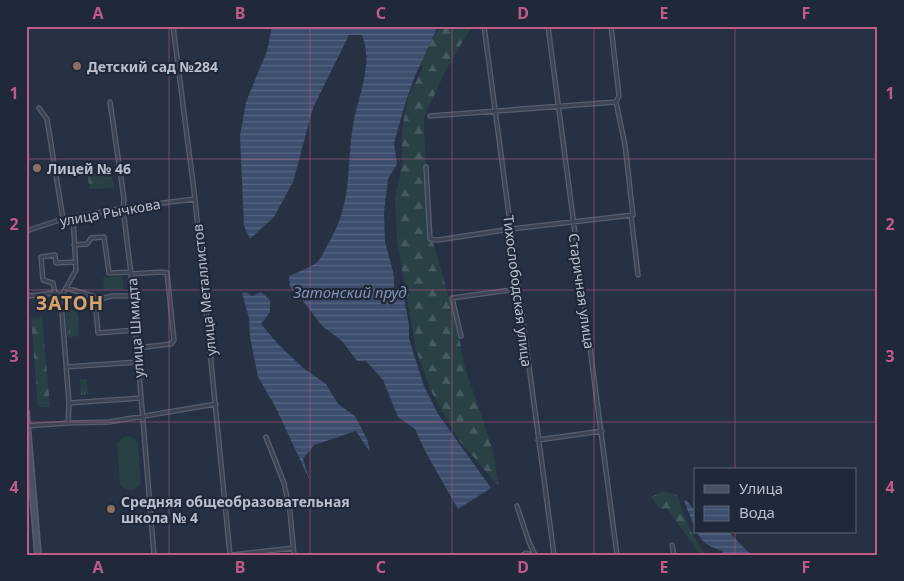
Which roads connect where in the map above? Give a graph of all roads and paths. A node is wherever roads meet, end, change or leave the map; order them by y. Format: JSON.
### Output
{"nodes":[{"id":1,"x":173,"y":26,"type":"edge"},
{"id":2,"x":484,"y":26,"type":"edge"},
{"id":3,"x":548,"y":26,"type":"edge"},
{"id":4,"x":611,"y":26,"type":"edge"},
{"id":5,"x":110,"y":102,"type":"dead end"},
{"id":6,"x":616,"y":102,"type":"junction"},
{"id":7,"x":557,"y":105,"type":"junction"},
{"id":8,"x":39,"y":108,"type":"dead end"},
{"id":9,"x":494,"y":110,"type":"junction"},
{"id":10,"x":430,"y":116,"type":"dead end"},
{"id":11,"x":426,"y":166,"type":"dead end"},
{"id":12,"x":195,"y":199,"type":"junction"},
{"id":13,"x":123,"y":208,"type":"junction"},
{"id":14,"x":632,"y":215,"type":"junction"},
{"id":15,"x":73,"y":217,"type":"junction"},
{"id":16,"x":63,"y":219,"type":"junction"},
{"id":17,"x":572,"y":222,"type":"junction"},
{"id":18,"x":511,"y":229,"type":"junction"},
{"id":19,"x":26,"y":231,"type":"edge"},
{"id":20,"x":74,"y":245,"type":"junction"},
{"id":21,"x":76,"y":262,"type":"junction"},
{"id":22,"x":131,"y":273,"type":"junction"},
{"id":23,"x":638,"y":275,"type":"dead end"},
{"id":24,"x":66,"y":288,"type":"junction"},
{"id":25,"x":518,"y":288,"type":"junction"},
{"id":26,"x":26,"y":292,"type":"edge"},
{"id":27,"x":55,"y":293,"type":"junction"},
{"id":28,"x":62,"y":295,"type":"junction"},
{"id":29,"x":133,"y":296,"type":"junction"},
{"id":30,"x":95,"y":300,"type":"junction"},
{"id":31,"x":136,"y":330,"type":"junction"},
{"id":32,"x":461,"y":336,"type":"dead end"},
{"id":33,"x":137,"y":348,"type":"junction"},
{"id":34,"x":138,"y":362,"type":"junction"},
{"id":35,"x":66,"y":367,"type":"junction"},
{"id":36,"x":141,"y":398,"type":"junction"},
{"id":37,"x":69,"y":403,"type":"junction"},
{"id":38,"x":216,"y":404,"type":"junction"},
{"id":39,"x":26,"y":412,"type":"edge"},
{"id":40,"x":142,"y":416,"type":"junction"},
{"id":41,"x":68,"y":423,"type":"junction"},
{"id":42,"x":28,"y":426,"type":"junction"},
{"id":43,"x":602,"y":431,"type":"junction"},
{"id":44,"x":266,"y":437,"type":"dead end"},
{"id":45,"x":538,"y":440,"type":"junction"},
{"id":46,"x":517,"y":506,"type":"dead end"},
{"id":47,"x":672,"y":545,"type":"dead end"},
{"id":48,"x":293,"y":548,"type":"junction"},
{"id":49,"x":38,"y":555,"type":"edge"},
{"id":50,"x":154,"y":555,"type":"edge"},
{"id":51,"x":231,"y":555,"type":"edge"},
{"id":52,"x":294,"y":555,"type":"edge"},
{"id":53,"x":523,"y":555,"type":"edge"},
{"id":54,"x":534,"y":555,"type":"edge"},
{"id":55,"x":554,"y":555,"type":"edge"},
{"id":56,"x":617,"y":555,"type":"edge"},
{"id":57,"x":674,"y":555,"type":"edge"}],
"edges":[{"from":1,"to":12,"type":"street","name":"улица Металлистов"},
{"from":2,"to":9,"type":"street","name":"Тихослободская улица"},
{"from":3,"to":7,"type":"street","name":"Старичная улица"},
{"from":4,"to":6,"type":"street"},
{"from":5,"to":13,"type":"street","name":"улица Шмидта"},
{"from":6,"to":7,"type":"street"},
{"from":6,"to":14,"type":"street"},
{"from":7,"to":9,"type":"street"},
{"from":7,"to":17,"type":"street","name":"Старичная улица"},
{"from":8,"to":16,"type":"street"},
{"from":9,"to":10,"type":"street"},
{"from":9,"to":18,"type":"street","name":"Тихослободская улица"},
{"from":11,"to":18,"type":"street"},
{"from":12,"to":13,"type":"street","name":"улица Рычкова"},
{"from":12,"to":38,"type":"street","name":"улица Металлистов"},
{"from":13,"to":15,"type":"street","name":"улица Рычкова"},
{"from":13,"to":22,"type":"street","name":"улица Шмидта"},
{"from":14,"to":17,"type":"street"},
{"from":14,"to":23,"type":"street"},
{"from":15,"to":16,"type":"street","name":"улица Рычкова"},
{"from":15,"to":20,"type":"street"},
{"from":16,"to":19,"type":"street","name":"улица Рычкова"},
{"from":17,"to":18,"type":"street"},
{"from":17,"to":43,"type":"street","name":"Старичная улица"},
{"from":18,"to":25,"type":"street","name":"Тихослободская улица"},
{"from":20,"to":21,"type":"street"},
{"from":20,"to":22,"type":"street"},
{"from":21,"to":24,"type":"street"},
{"from":21,"to":27,"type":"street"},
{"from":22,"to":29,"type":"street","name":"улица Шмидта"},
{"from":22,"to":33,"type":"street"},
{"from":24,"to":28,"type":"street"},
{"from":24,"to":30,"type":"street"},
{"from":25,"to":32,"type":"street"},
{"from":25,"to":45,"type":"street","name":"Тихослободская улица"},
{"from":26,"to":27,"type":"street"},
{"from":27,"to":28,"type":"street"},
{"from":28,"to":35,"type":"street"},
{"from":29,"to":30,"type":"street"},
{"from":29,"to":31,"type":"street","name":"улица Шмидта"},
{"from":30,"to":31,"type":"street"},
{"from":31,"to":33,"type":"street","name":"улица Шмидта"},
{"from":33,"to":34,"type":"street","name":"улица Шмидта"},
{"from":34,"to":35,"type":"street"},
{"from":34,"to":36,"type":"street","name":"улица Шмидта"},
{"from":35,"to":37,"type":"street"},
{"from":36,"to":37,"type":"street"},
{"from":36,"to":40,"type":"street","name":"улица Шмидта"},
{"from":37,"to":41,"type":"street"},
{"from":38,"to":40,"type":"street"},
{"from":38,"to":51,"type":"street","name":"улица Металлистов"},
{"from":39,"to":42,"type":"main road"},
{"from":40,"to":41,"type":"street"},
{"from":40,"to":50,"type":"street","name":"улица Шмидта"},
{"from":41,"to":42,"type":"street"},
{"from":42,"to":49,"type":"main road"},
{"from":43,"to":45,"type":"street"},
{"from":43,"to":56,"type":"street","name":"Старичная улица"},
{"from":44,"to":48,"type":"street"},
{"from":45,"to":55,"type":"street","name":"Тихослободская улица"},
{"from":46,"to":54,"type":"street"},
{"from":47,"to":57,"type":"street"},
{"from":48,"to":51,"type":"street"},
{"from":48,"to":52,"type":"street"},
{"from":53,"to":54,"type":"street"}]}
